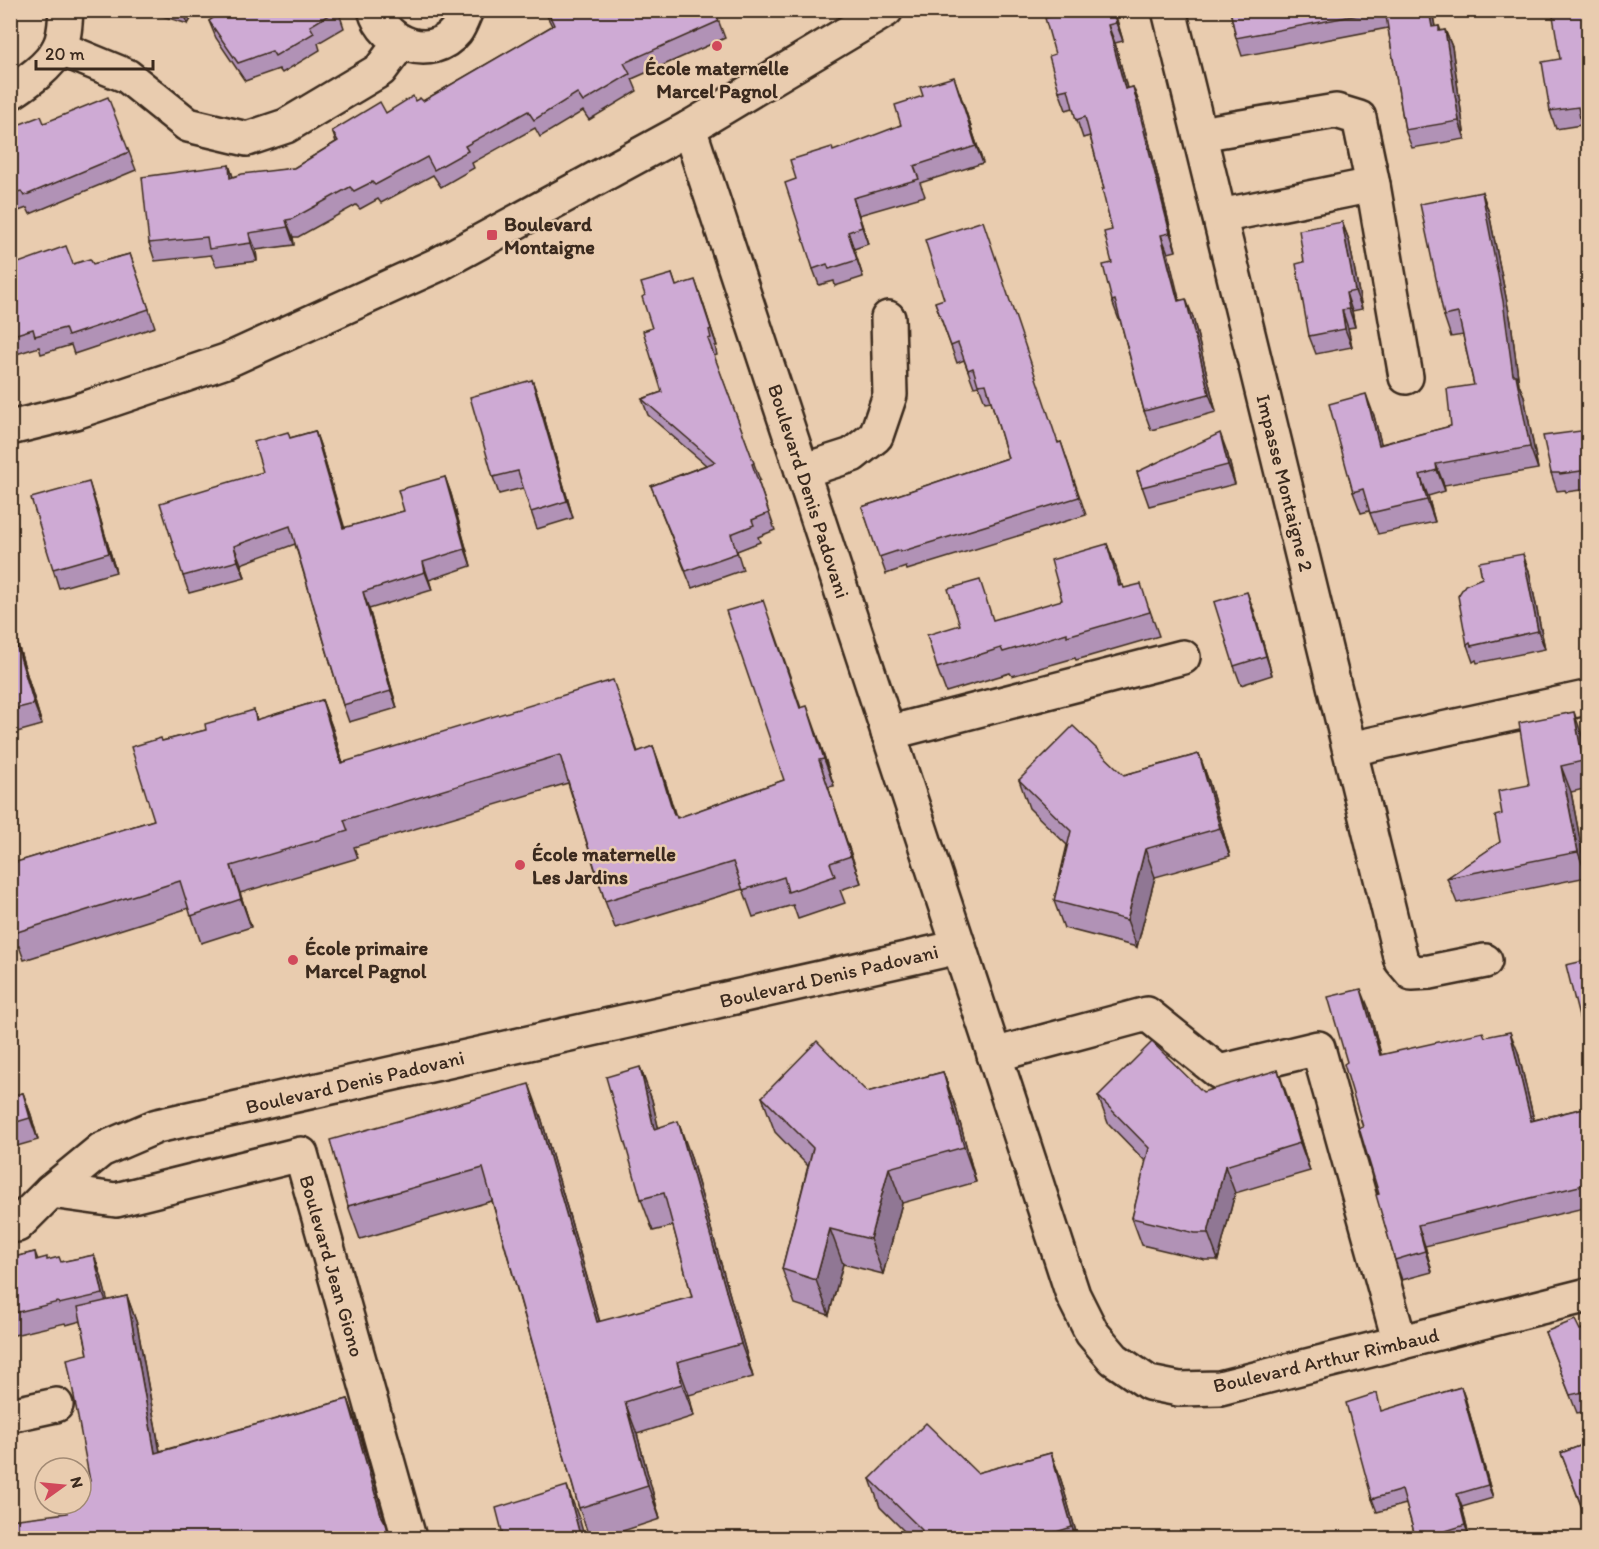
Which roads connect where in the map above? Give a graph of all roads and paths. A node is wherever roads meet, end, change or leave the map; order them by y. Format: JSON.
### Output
{"nodes":[{"id":1,"x":66,"y":10,"type":"edge"},
{"id":2,"x":375,"y":10,"type":"edge"},
{"id":3,"x":466,"y":10,"type":"edge"},
{"id":4,"x":886,"y":10,"type":"edge"},
{"id":5,"x":1169,"y":10,"type":"edge"},
{"id":6,"x":401,"y":42,"type":"junction"},
{"id":7,"x":59,"y":48,"type":"junction"},
{"id":8,"x":10,"y":93,"type":"edge"},
{"id":9,"x":689,"y":128,"type":"junction"},
{"id":10,"x":1200,"y":134,"type":"junction"},
{"id":11,"x":1373,"y":185,"type":"junction"},
{"id":12,"x":1220,"y":216,"type":"junction"},
{"id":13,"x":888,"y":318,"type":"dead end"},
{"id":14,"x":1406,"y":377,"type":"dead end"},
{"id":15,"x":10,"y":428,"type":"edge"},
{"id":16,"x":802,"y":471,"type":"junction"},
{"id":17,"x":1183,"y":657,"type":"dead end"},
{"id":18,"x":1586,"y":698,"type":"dead end"},
{"id":19,"x":888,"y":733,"type":"junction"},
{"id":20,"x":1350,"y":749,"type":"junction"},
{"id":21,"x":958,"y":947,"type":"junction"},
{"id":22,"x":1485,"y":961,"type":"dead end"},
{"id":23,"x":994,"y":1055,"type":"junction"},
{"id":24,"x":51,"y":1191,"type":"junction"},
{"id":25,"x":10,"y":1226,"type":"edge"},
{"id":26,"x":1588,"y":1295,"type":"edge"},
{"id":27,"x":1400,"y":1343,"type":"junction"},
{"id":28,"x":56,"y":1405,"type":"dead end"},
{"id":29,"x":10,"y":1415,"type":"edge"},
{"id":30,"x":409,"y":1539,"type":"edge"}],
"edges":[{"from":1,"to":7,"type":"street"},
{"from":2,"to":6,"type":"street"},
{"from":3,"to":6,"type":"street"},
{"from":4,"to":9,"type":"street"},
{"from":5,"to":10,"type":"street","name":"Impasse Montaigne 2"},
{"from":6,"to":7,"type":"street"},
{"from":7,"to":8,"type":"street"},
{"from":9,"to":15,"type":"street"},
{"from":9,"to":16,"type":"street","name":"Boulevard Denis Padovani"},
{"from":10,"to":11,"type":"street"},
{"from":10,"to":12,"type":"street","name":"Impasse Montaigne 2"},
{"from":11,"to":12,"type":"street"},
{"from":11,"to":14,"type":"street"},
{"from":12,"to":20,"type":"street","name":"Impasse Montaigne 2"},
{"from":13,"to":16,"type":"street"},
{"from":16,"to":19,"type":"street","name":"Boulevard Denis Padovani"},
{"from":17,"to":19,"type":"street"},
{"from":18,"to":20,"type":"street"},
{"from":19,"to":21,"type":"street","name":"Boulevard Denis Padovani"},
{"from":20,"to":22,"type":"street","name":"Impasse Montaigne 2"},
{"from":21,"to":23,"type":"street","name":"Boulevard Arthur Rimbaud"},
{"from":21,"to":24,"type":"street","name":"Boulevard Denis Padovani"},
{"from":23,"to":27,"type":"street","name":"Boulevard Arthur Rimbaud"},
{"from":23,"to":27,"type":"street"},
{"from":24,"to":25,"type":"street"},
{"from":24,"to":30,"type":"street","name":"Boulevard Jean Giono"},
{"from":26,"to":27,"type":"street","name":"Boulevard Arthur Rimbaud"},
{"from":28,"to":29,"type":"street"}]}
